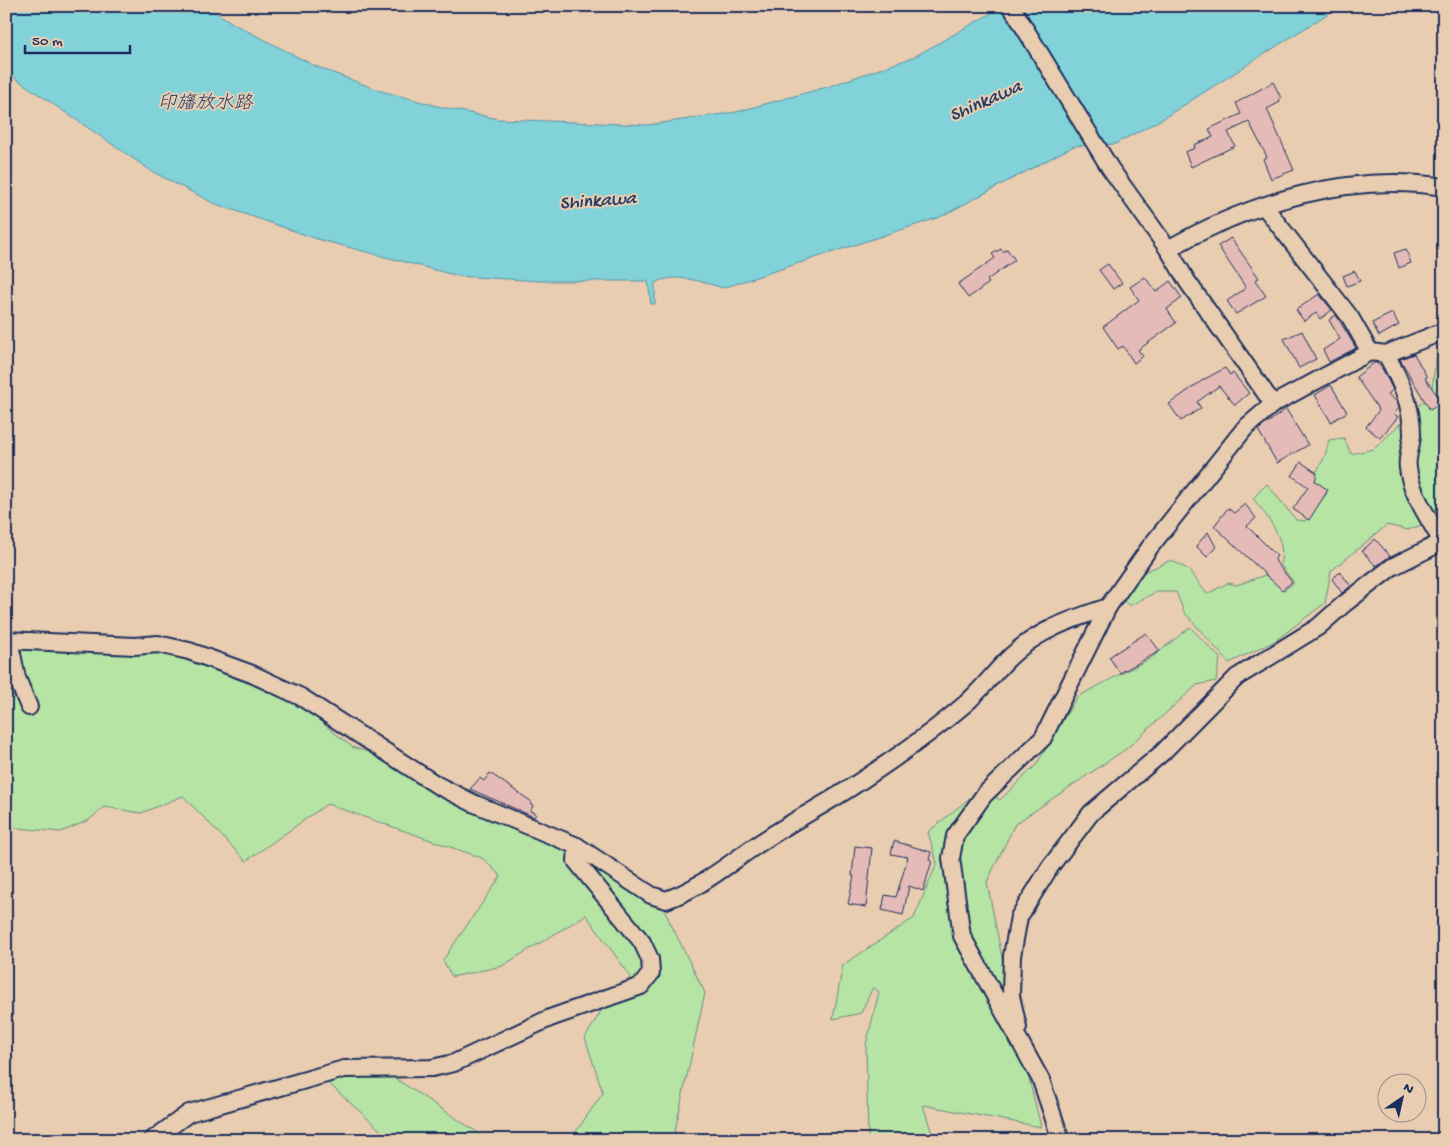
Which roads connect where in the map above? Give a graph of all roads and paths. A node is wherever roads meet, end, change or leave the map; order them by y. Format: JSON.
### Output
{"nodes":[{"id":1,"x":1011,"y":6,"type":"edge"},
{"id":2,"x":1444,"y":187,"type":"edge"},
{"id":3,"x":1264,"y":206,"type":"junction"},
{"id":4,"x":1168,"y":249,"type":"junction"},
{"id":5,"x":1444,"y":330,"type":"edge"},
{"id":6,"x":1378,"y":353,"type":"junction"},
{"id":7,"x":1273,"y":404,"type":"junction"},
{"id":8,"x":1443,"y":543,"type":"edge"},
{"id":9,"x":1108,"y":607,"type":"junction"},
{"id":10,"x":8,"y":640,"type":"edge"},
{"id":11,"x":29,"y":707,"type":"dead end"},
{"id":12,"x":577,"y":846,"type":"junction"},
{"id":13,"x":1022,"y":1044,"type":"junction"},
{"id":14,"x":152,"y":1140,"type":"edge"},
{"id":15,"x":1061,"y":1140,"type":"edge"}],
"edges":[{"from":1,"to":4,"type":"street"},
{"from":2,"to":3,"type":"street"},
{"from":3,"to":4,"type":"street"},
{"from":3,"to":6,"type":"street"},
{"from":4,"to":7,"type":"street"},
{"from":5,"to":6,"type":"street"},
{"from":6,"to":7,"type":"street"},
{"from":6,"to":8,"type":"street"},
{"from":7,"to":9,"type":"street"},
{"from":8,"to":13,"type":"street"},
{"from":9,"to":12,"type":"street"},
{"from":9,"to":13,"type":"street"},
{"from":10,"to":11,"type":"street"},
{"from":10,"to":12,"type":"street"},
{"from":12,"to":14,"type":"street"},
{"from":13,"to":15,"type":"street"}]}
